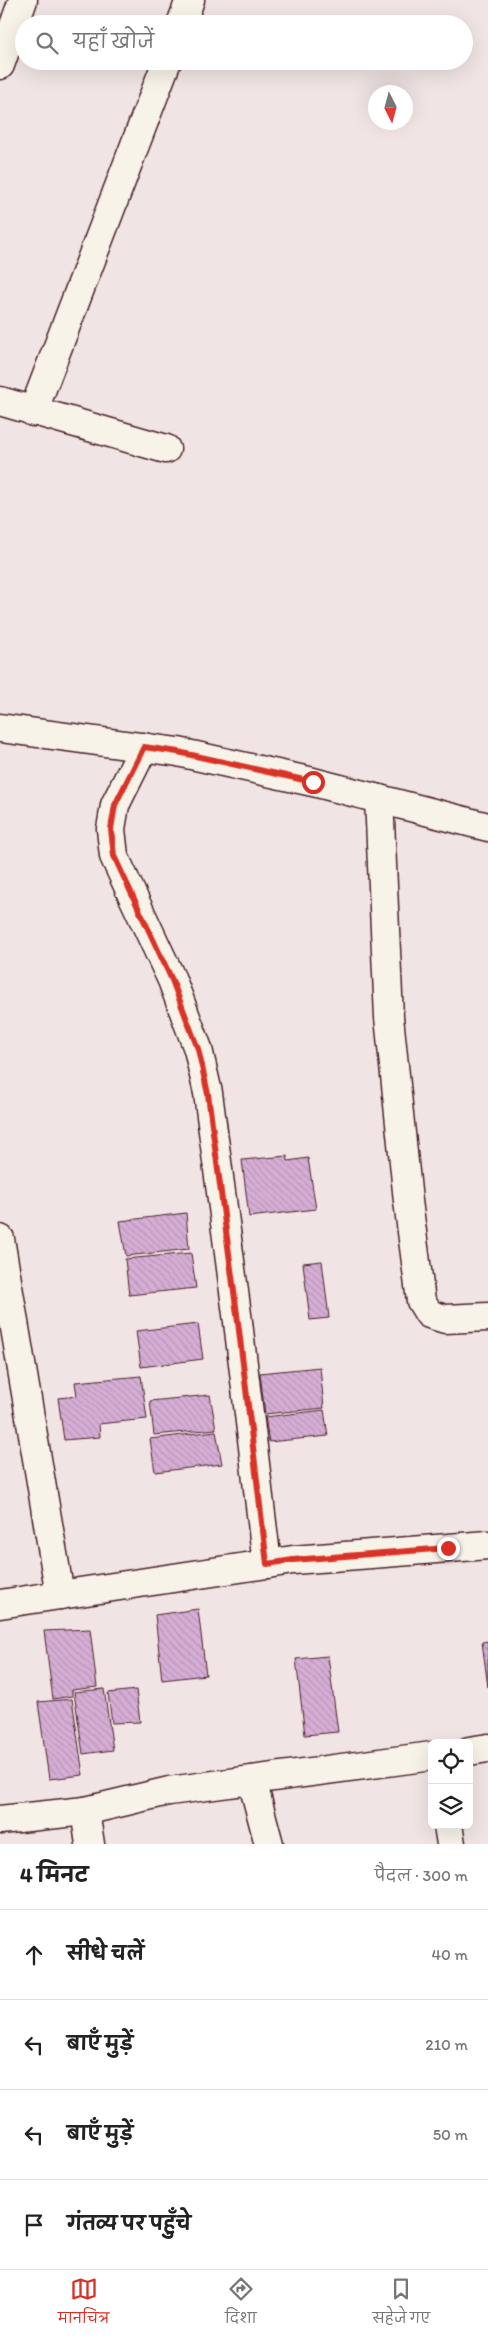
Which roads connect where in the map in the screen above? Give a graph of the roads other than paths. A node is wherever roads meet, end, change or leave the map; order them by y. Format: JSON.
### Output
{"nodes":[{"id":1,"x":24,"y":0,"type":"edge"},
{"id":2,"x":190,"y":0,"type":"edge"},
{"id":3,"x":19,"y":15,"type":"edge"},
{"id":4,"x":184,"y":15,"type":"edge"},
{"id":5,"x":15,"y":25,"type":"edge"},
{"id":6,"x":0,"y":66,"type":"edge"},
{"id":7,"x":164,"y":70,"type":"edge"},
{"id":8,"x":0,"y":401,"type":"edge"},
{"id":9,"x":33,"y":412,"type":"junction"},
{"id":10,"x":166,"y":449,"type":"dead end"},
{"id":11,"x":0,"y":728,"type":"edge"},
{"id":12,"x":144,"y":747,"type":"junction"},
{"id":13,"x":379,"y":799,"type":"junction"},
{"id":14,"x":488,"y":827,"type":"edge"},
{"id":15,"x":0,"y":1239,"type":"edge"},
{"id":16,"x":488,"y":1317,"type":"edge"},
{"id":17,"x":488,"y":1545,"type":"edge"},
{"id":18,"x":267,"y":1564,"type":"junction"},
{"id":19,"x":60,"y":1595,"type":"junction"},
{"id":20,"x":0,"y":1604,"type":"edge"},
{"id":21,"x":488,"y":1748,"type":"edge"},
{"id":22,"x":473,"y":1750,"type":"edge"},
{"id":23,"x":428,"y":1757,"type":"edge"},
{"id":24,"x":252,"y":1780,"type":"junction"},
{"id":25,"x":85,"y":1811,"type":"junction"},
{"id":26,"x":0,"y":1820,"type":"edge"},
{"id":27,"x":449,"y":1829,"type":"edge"},
{"id":28,"x":90,"y":1844,"type":"edge"},
{"id":29,"x":270,"y":1844,"type":"edge"},
{"id":30,"x":451,"y":1844,"type":"edge"}],
"edges":[{"from":1,"to":3,"type":"street"},
{"from":2,"to":4,"type":"street"},
{"from":5,"to":6,"type":"street"},
{"from":7,"to":9,"type":"street"},
{"from":8,"to":9,"type":"street"},
{"from":9,"to":10,"type":"street"},
{"from":11,"to":12,"type":"street"},
{"from":12,"to":13,"type":"street"},
{"from":12,"to":18,"type":"street"},
{"from":13,"to":14,"type":"street"},
{"from":13,"to":16,"type":"street"},
{"from":15,"to":19,"type":"street"},
{"from":17,"to":18,"type":"street"},
{"from":18,"to":19,"type":"street"},
{"from":19,"to":20,"type":"street"},
{"from":21,"to":22,"type":"street"},
{"from":23,"to":24,"type":"street"},
{"from":24,"to":25,"type":"street"},
{"from":24,"to":29,"type":"street"},
{"from":25,"to":26,"type":"street"},
{"from":25,"to":28,"type":"street"},
{"from":27,"to":30,"type":"street"}]}
